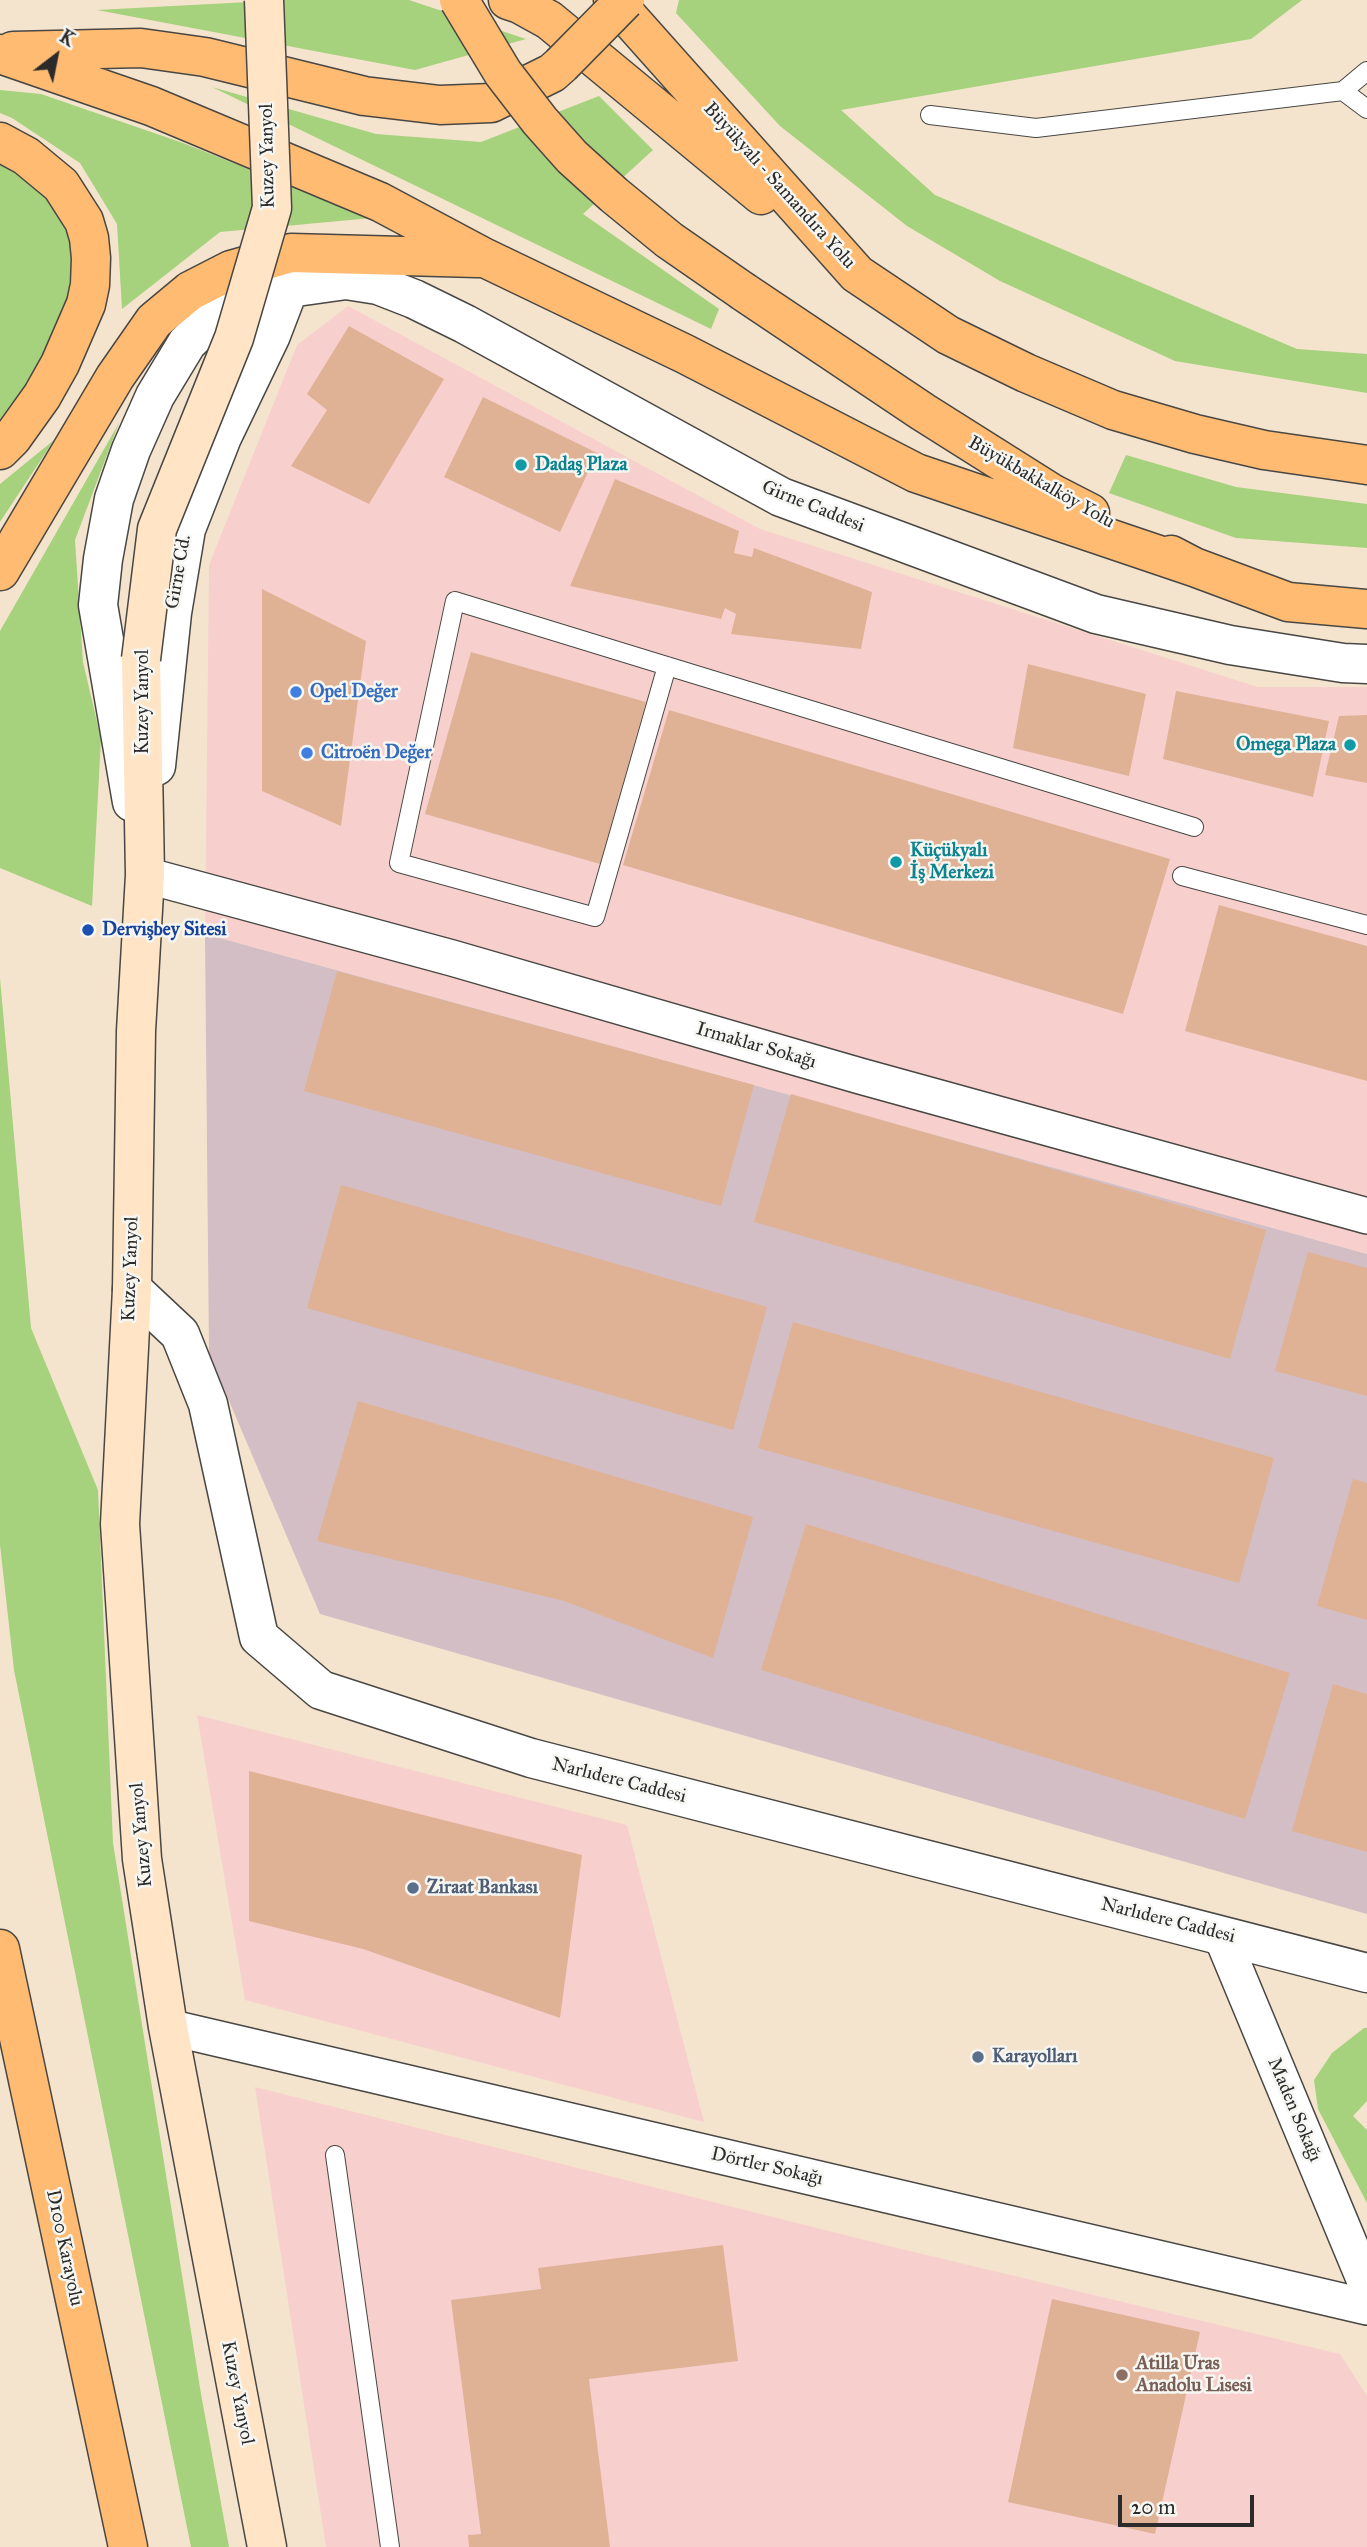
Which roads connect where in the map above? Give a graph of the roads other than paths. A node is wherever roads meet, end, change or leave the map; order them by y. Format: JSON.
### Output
{"nodes":[{"id":1,"x":264,"y":0,"type":"edge"},
{"id":2,"x":459,"y":0,"type":"edge"},
{"id":3,"x":508,"y":0,"type":"edge"},
{"id":4,"x":613,"y":0,"type":"edge"},
{"id":5,"x":625,"y":0,"type":"edge"},
{"id":6,"x":0,"y":53,"type":"edge"},
{"id":7,"x":1367,"y":71,"type":"edge"},
{"id":8,"x":1343,"y":91,"type":"junction"},
{"id":9,"x":1367,"y":109,"type":"edge"},
{"id":10,"x":930,"y":115,"type":"dead end"},
{"id":11,"x":0,"y":142,"type":"edge"},
{"id":12,"x":485,"y":258,"type":"junction"},
{"id":13,"x":857,"y":274,"type":"junction"},
{"id":14,"x":289,"y":288,"type":"junction"},
{"id":15,"x":0,"y":450,"type":"edge"},
{"id":16,"x":1367,"y":465,"type":"edge"},
{"id":17,"x":1194,"y":566,"type":"junction"},
{"id":18,"x":0,"y":571,"type":"edge"},
{"id":19,"x":1367,"y":609,"type":"edge"},
{"id":20,"x":1367,"y":664,"type":"edge"},
{"id":21,"x":667,"y":666,"type":"junction"},
{"id":22,"x":1194,"y":827,"type":"dead end"},
{"id":23,"x":145,"y":875,"type":"junction"},
{"id":24,"x":1182,"y":876,"type":"dead end"},
{"id":25,"x":1367,"y":925,"type":"edge"},
{"id":26,"x":1367,"y":1216,"type":"edge"},
{"id":27,"x":132,"y":1289,"type":"junction"},
{"id":28,"x":1221,"y":1935,"type":"junction"},
{"id":29,"x":0,"y":1949,"type":"edge"},
{"id":30,"x":1367,"y":1973,"type":"edge"},
{"id":31,"x":168,"y":2027,"type":"junction"},
{"id":32,"x":335,"y":2155,"type":"dead end"},
{"id":33,"x":1367,"y":2286,"type":"edge"},
{"id":34,"x":1367,"y":2306,"type":"edge"},
{"id":35,"x":128,"y":2547,"type":"edge"},
{"id":36,"x":267,"y":2547,"type":"edge"},
{"id":37,"x":390,"y":2547,"type":"edge"}],
"edges":[{"from":1,"to":23,"type":"main road","name":"Kuzey Yanyol","bridge":true},
{"from":2,"to":17,"type":"highway","name":"Büyükbakkalköy Yolu","bridge":true},
{"from":3,"to":13,"type":"highway"},
{"from":4,"to":13,"type":"highway","name":"Büyükyalı - Samandıra Yolu"},
{"from":5,"to":6,"type":"highway","bridge":true},
{"from":6,"to":12,"type":"highway"},
{"from":7,"to":8,"type":"lane"},
{"from":8,"to":9,"type":"lane"},
{"from":8,"to":10,"type":"lane"},
{"from":11,"to":15,"type":"highway"},
{"from":12,"to":17,"type":"highway"},
{"from":12,"to":18,"type":"highway"},
{"from":13,"to":16,"type":"highway","name":"Büyükyalı - Samandıra Yolu"},
{"from":14,"to":20,"type":"street","name":"Girne Caddesi"},
{"from":14,"to":23,"type":"street","name":"Girne Cd."},
{"from":14,"to":23,"type":"street","name":"Girne Caddesi"},
{"from":17,"to":19,"type":"highway","name":"Büyükbakkalköy Yolu"},
{"from":21,"to":21,"type":"lane"},
{"from":21,"to":22,"type":"lane"},
{"from":23,"to":26,"type":"street","name":"Irmaklar Sokağı"},
{"from":23,"to":27,"type":"main road","name":"Kuzey Yanyol"},
{"from":24,"to":25,"type":"lane"},
{"from":27,"to":28,"type":"street","name":"Narlıdere Caddesi"},
{"from":27,"to":31,"type":"main road","name":"Kuzey Yanyol"},
{"from":28,"to":30,"type":"street","name":"Narlıdere Caddesi"},
{"from":28,"to":33,"type":"street","name":"Maden Sokağı"},
{"from":29,"to":35,"type":"highway","name":"D100 Karayolu"},
{"from":31,"to":34,"type":"street","name":"Dörtler Sokağı"},
{"from":31,"to":36,"type":"main road","name":"Kuzey Yanyol"},
{"from":32,"to":37,"type":"lane"}]}
